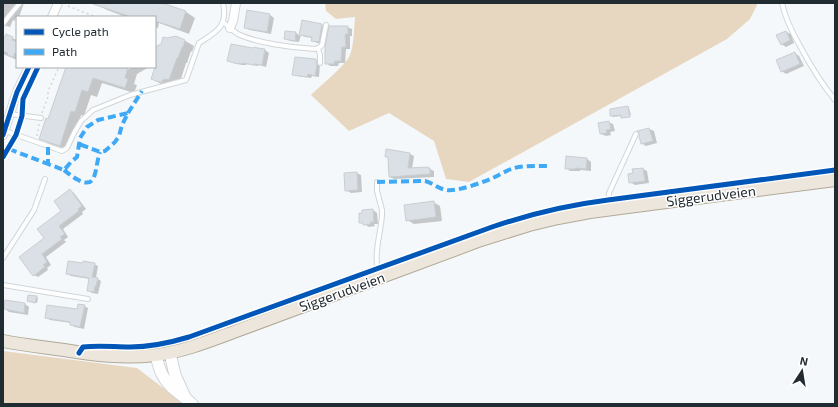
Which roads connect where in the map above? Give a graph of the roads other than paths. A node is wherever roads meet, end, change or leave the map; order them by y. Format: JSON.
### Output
{"nodes":[{"id":1,"x":20,"y":3,"type":"edge"},
{"id":2,"x":58,"y":3,"type":"edge"},
{"id":3,"x":223,"y":3,"type":"edge"},
{"id":4,"x":236,"y":3,"type":"edge"},
{"id":5,"x":782,"y":3,"type":"edge"},
{"id":6,"x":52,"y":16,"type":"edge"},
{"id":7,"x":223,"y":22,"type":"junction"},
{"id":8,"x":3,"y":24,"type":"edge"},
{"id":9,"x":326,"y":25,"type":"dead end"},
{"id":10,"x":230,"y":28,"type":"junction"},
{"id":11,"x":318,"y":48,"type":"junction"},
{"id":12,"x":320,"y":63,"type":"dead end"},
{"id":13,"x":29,"y":68,"type":"edge"},
{"id":14,"x":835,"y":100,"type":"edge"},
{"id":15,"x":9,"y":114,"type":"junction"},
{"id":16,"x":41,"y":118,"type":"road end"},
{"id":17,"x":3,"y":132,"type":"edge"},
{"id":18,"x":636,"y":134,"type":"dead end"},
{"id":19,"x":45,"y":179,"type":"dead end"},
{"id":20,"x":835,"y":180,"type":"edge"},
{"id":21,"x":377,"y":182,"type":"dead end"},
{"id":22,"x":608,"y":210,"type":"junction"},
{"id":23,"x":3,"y":258,"type":"edge"},
{"id":24,"x":379,"y":278,"type":"junction"},
{"id":25,"x":3,"y":285,"type":"edge"},
{"id":26,"x":88,"y":299,"type":"dead end"},
{"id":27,"x":3,"y":341,"type":"edge"},
{"id":28,"x":170,"y":353,"type":"junction"},
{"id":29,"x":156,"y":355,"type":"junction"},
{"id":30,"x":189,"y":401,"type":"edge"}],
"edges":[{"from":1,"to":8,"type":"lane"},
{"from":2,"to":6,"type":"street"},
{"from":3,"to":7,"type":"lane"},
{"from":4,"to":10,"type":"street"},
{"from":5,"to":14,"type":"lane"},
{"from":7,"to":10,"type":"lane"},
{"from":7,"to":17,"type":"lane"},
{"from":9,"to":11,"type":"lane"},
{"from":10,"to":11,"type":"lane"},
{"from":11,"to":12,"type":"lane"},
{"from":13,"to":15,"type":"street"},
{"from":15,"to":16,"type":"lane"},
{"from":15,"to":17,"type":"street"},
{"from":18,"to":22,"type":"lane"},
{"from":19,"to":23,"type":"lane"},
{"from":20,"to":22,"type":"main road","name":"Siggerudveien"},
{"from":21,"to":24,"type":"lane"},
{"from":22,"to":24,"type":"main road","name":"Siggerudveien"},
{"from":24,"to":28,"type":"main road","name":"Siggerudveien"},
{"from":25,"to":26,"type":"lane"},
{"from":27,"to":29,"type":"main road","name":"Siggerudveien"},
{"from":28,"to":29,"type":"main road","name":"Siggerudveien"},
{"from":28,"to":30,"type":"main road"},
{"from":29,"to":30,"type":"main road"}]}
